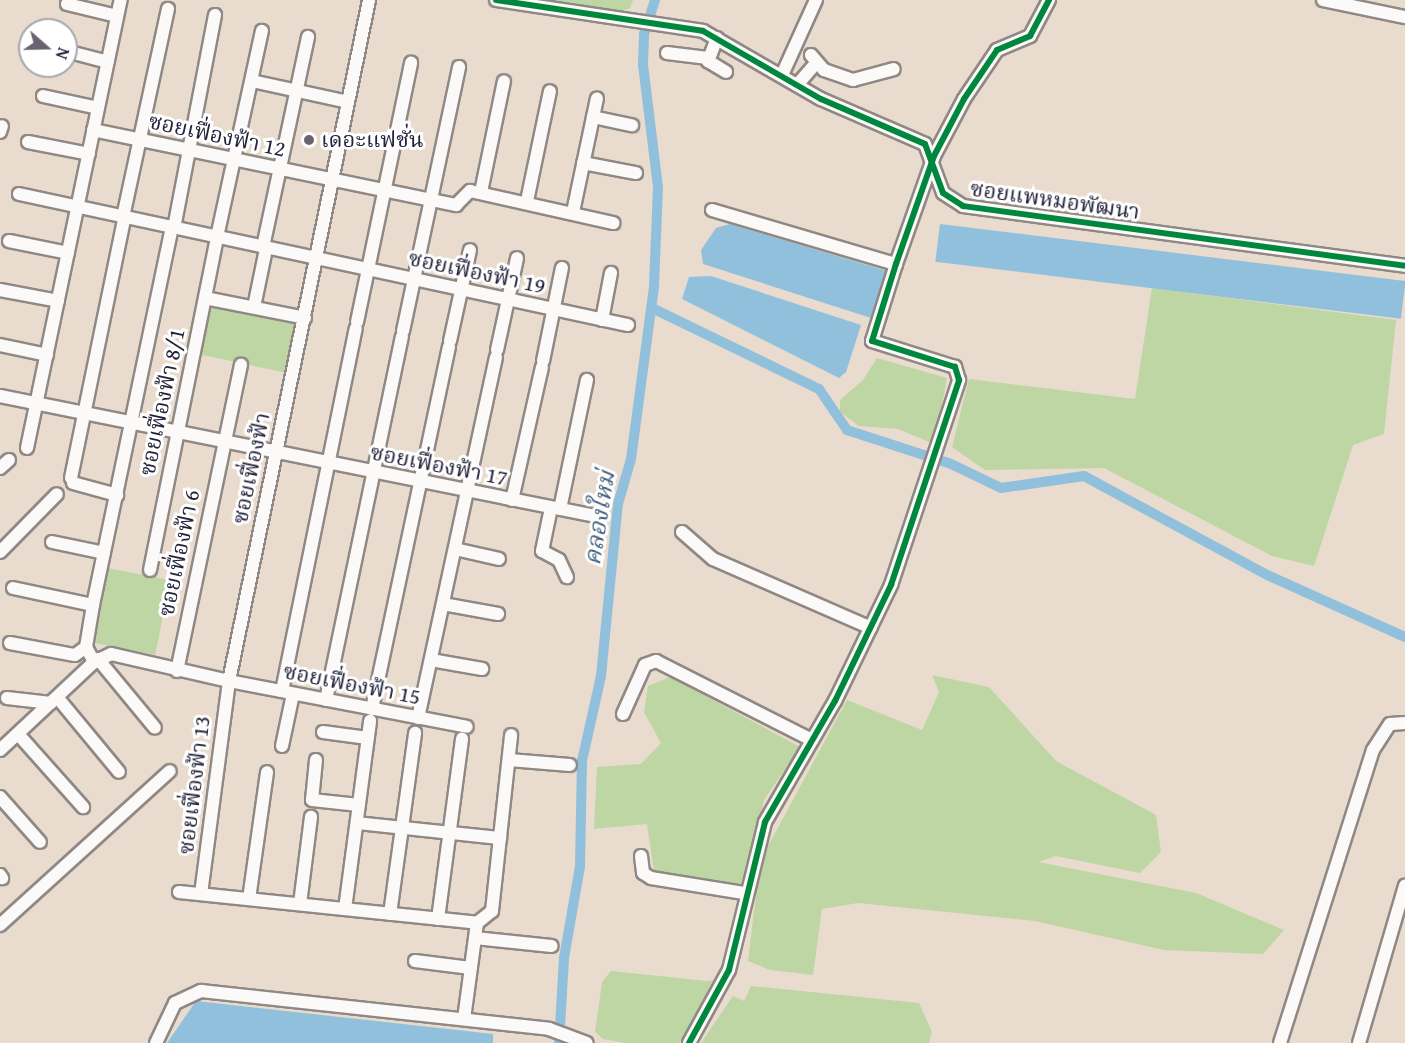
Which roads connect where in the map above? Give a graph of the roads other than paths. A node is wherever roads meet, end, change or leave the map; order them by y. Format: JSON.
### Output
{"nodes":[{"id":1,"x":121,"y":0,"type":"edge"},
{"id":2,"x":369,"y":0,"type":"edge"},
{"id":3,"x":496,"y":0,"type":"edge"},
{"id":4,"x":816,"y":0,"type":"edge"},
{"id":5,"x":1049,"y":0,"type":"edge"},
{"id":6,"x":1323,"y":0,"type":"edge"},
{"id":7,"x":67,"y":4,"type":"dead end"},
{"id":8,"x":168,"y":9,"type":"dead end"},
{"id":9,"x":215,"y":15,"type":"dead end"},
{"id":10,"x":117,"y":16,"type":"junction"},
{"id":11,"x":1405,"y":17,"type":"edge"},
{"id":12,"x":262,"y":31,"type":"dead end"},
{"id":13,"x":308,"y":37,"type":"dead end"},
{"id":14,"x":717,"y":38,"type":"junction"},
{"id":15,"x":667,"y":53,"type":"dead end"},
{"id":16,"x":78,"y":54,"type":"edge"},
{"id":17,"x":708,"y":58,"type":"junction"},
{"id":18,"x":108,"y":62,"type":"junction"},
{"id":19,"x":411,"y":63,"type":"dead end"},
{"id":20,"x":459,"y":67,"type":"dead end"},
{"id":21,"x":894,"y":69,"type":"dead end"},
{"id":22,"x":726,"y":72,"type":"dead end"},
{"id":23,"x":782,"y":75,"type":"junction"},
{"id":24,"x":252,"y":81,"type":"junction"},
{"id":25,"x":504,"y":81,"type":"dead end"},
{"id":26,"x":799,"y":86,"type":"junction"},
{"id":27,"x":298,"y":90,"type":"junction"},
{"id":28,"x":550,"y":91,"type":"dead end"},
{"id":29,"x":43,"y":96,"type":"dead end"},
{"id":30,"x":597,"y":98,"type":"dead end"},
{"id":31,"x":348,"y":102,"type":"junction"},
{"id":32,"x":98,"y":108,"type":"junction"},
{"id":33,"x":593,"y":117,"type":"junction"},
{"id":34,"x":632,"y":125,"type":"dead end"},
{"id":35,"x":93,"y":130,"type":"junction"},
{"id":36,"x":140,"y":140,"type":"junction"},
{"id":37,"x":28,"y":142,"type":"dead end"},
{"id":38,"x":190,"y":151,"type":"junction"},
{"id":39,"x":88,"y":154,"type":"junction"},
{"id":40,"x":934,"y":156,"type":"junction"},
{"id":41,"x":235,"y":160,"type":"junction"},
{"id":42,"x":584,"y":163,"type":"junction"},
{"id":43,"x":279,"y":169,"type":"junction"},
{"id":44,"x":636,"y":173,"type":"dead end"},
{"id":45,"x":333,"y":179,"type":"junction"},
{"id":46,"x":385,"y":190,"type":"junction"},
{"id":47,"x":481,"y":192,"type":"junction"},
{"id":48,"x":19,"y":194,"type":"dead end"},
{"id":49,"x":431,"y":200,"type":"junction"},
{"id":50,"x":527,"y":201,"type":"junction"},
{"id":51,"x":79,"y":207,"type":"junction"},
{"id":52,"x":712,"y":210,"type":"dead end"},
{"id":53,"x":573,"y":212,"type":"junction"},
{"id":54,"x":124,"y":218,"type":"junction"},
{"id":55,"x":613,"y":223,"type":"dead end"},
{"id":56,"x":172,"y":230,"type":"junction"},
{"id":57,"x":216,"y":240,"type":"junction"},
{"id":58,"x":9,"y":241,"type":"dead end"},
{"id":59,"x":470,"y":250,"type":"dead end"},
{"id":60,"x":264,"y":251,"type":"junction"},
{"id":61,"x":68,"y":253,"type":"junction"},
{"id":62,"x":517,"y":258,"type":"dead end"},
{"id":63,"x":318,"y":259,"type":"junction"},
{"id":64,"x":896,"y":264,"type":"junction"},
{"id":65,"x":1405,"y":266,"type":"edge"},
{"id":66,"x":562,"y":268,"type":"dead end"},
{"id":67,"x":368,"y":270,"type":"junction"},
{"id":68,"x":610,"y":273,"type":"dead end"},
{"id":69,"x":414,"y":280,"type":"junction"},
{"id":70,"x":0,"y":290,"type":"edge"},
{"id":71,"x":462,"y":290,"type":"junction"},
{"id":72,"x":205,"y":298,"type":"junction"},
{"id":73,"x":507,"y":300,"type":"junction"},
{"id":74,"x":58,"y":301,"type":"junction"},
{"id":75,"x":254,"y":308,"type":"junction"},
{"id":76,"x":554,"y":310,"type":"junction"},
{"id":77,"x":305,"y":318,"type":"junction"},
{"id":78,"x":602,"y":320,"type":"junction"},
{"id":79,"x":628,"y":326,"type":"dead end"},
{"id":80,"x":0,"y":345,"type":"edge"},
{"id":81,"x":47,"y":355,"type":"junction"},
{"id":82,"x":241,"y":365,"type":"dead end"},
{"id":83,"x":587,"y":380,"type":"dead end"},
{"id":84,"x":0,"y":396,"type":"edge"},
{"id":85,"x":36,"y":404,"type":"junction"},
{"id":86,"x":86,"y":415,"type":"junction"},
{"id":87,"x":132,"y":425,"type":"junction"},
{"id":88,"x":177,"y":434,"type":"junction"},
{"id":89,"x":224,"y":444,"type":"junction"},
{"id":90,"x":27,"y":448,"type":"dead end"},
{"id":91,"x":275,"y":456,"type":"junction"},
{"id":92,"x":328,"y":466,"type":"junction"},
{"id":93,"x":373,"y":474,"type":"junction"},
{"id":94,"x":419,"y":483,"type":"junction"},
{"id":95,"x":467,"y":492,"type":"junction"},
{"id":96,"x":57,"y":494,"type":"dead end"},
{"id":97,"x":117,"y":495,"type":"junction"},
{"id":98,"x":512,"y":500,"type":"junction"},
{"id":99,"x":556,"y":509,"type":"junction"},
{"id":100,"x":595,"y":516,"type":"dead end"},
{"id":101,"x":682,"y":532,"type":"dead end"},
{"id":102,"x":52,"y":542,"type":"dead end"},
{"id":103,"x":455,"y":549,"type":"junction"},
{"id":104,"x":0,"y":552,"type":"edge"},
{"id":105,"x":104,"y":553,"type":"junction"},
{"id":106,"x":499,"y":559,"type":"dead end"},
{"id":107,"x":150,"y":570,"type":"dead end"},
{"id":108,"x":567,"y":577,"type":"dead end"},
{"id":109,"x":13,"y":588,"type":"dead end"},
{"id":110,"x":443,"y":604,"type":"junction"},
{"id":111,"x":93,"y":605,"type":"junction"},
{"id":112,"x":498,"y":614,"type":"dead end"},
{"id":113,"x":871,"y":628,"type":"junction"},
{"id":114,"x":10,"y":643,"type":"dead end"},
{"id":115,"x":86,"y":647,"type":"junction"},
{"id":116,"x":431,"y":660,"type":"junction"},
{"id":117,"x":96,"y":661,"type":"junction"},
{"id":118,"x":482,"y":669,"type":"dead end"},
{"id":119,"x":177,"y":671,"type":"junction"},
{"id":120,"x":229,"y":681,"type":"junction"},
{"id":121,"x":288,"y":692,"type":"junction"},
{"id":122,"x":7,"y":698,"type":"dead end"},
{"id":123,"x":54,"y":700,"type":"junction"},
{"id":124,"x":326,"y":700,"type":"junction"},
{"id":125,"x":623,"y":714,"type":"dead end"},
{"id":126,"x":371,"y":715,"type":"junction"},
{"id":127,"x":418,"y":718,"type":"junction"},
{"id":128,"x":1405,"y":723,"type":"edge"},
{"id":129,"x":155,"y":728,"type":"dead end"},
{"id":130,"x":323,"y":732,"type":"dead end"},
{"id":131,"x":415,"y":733,"type":"dead end"},
{"id":132,"x":18,"y":734,"type":"junction"},
{"id":133,"x":511,"y":735,"type":"dead end"},
{"id":134,"x":368,"y":738,"type":"junction"},
{"id":135,"x":812,"y":740,"type":"junction"},
{"id":136,"x":282,"y":746,"type":"dead end"},
{"id":137,"x":0,"y":750,"type":"edge"},
{"id":138,"x":316,"y":760,"type":"dead end"},
{"id":139,"x":509,"y":760,"type":"junction"},
{"id":140,"x":570,"y":765,"type":"dead end"},
{"id":141,"x":170,"y":771,"type":"dead end"},
{"id":142,"x":119,"y":772,"type":"dead end"},
{"id":143,"x":267,"y":772,"type":"dead end"},
{"id":144,"x":0,"y":797,"type":"edge"},
{"id":145,"x":359,"y":805,"type":"junction"},
{"id":146,"x":83,"y":807,"type":"dead end"},
{"id":147,"x":311,"y":818,"type":"dead end"},
{"id":148,"x":357,"y":823,"type":"junction"},
{"id":149,"x":402,"y":828,"type":"junction"},
{"id":150,"x":450,"y":833,"type":"junction"},
{"id":151,"x":500,"y":838,"type":"junction"},
{"id":152,"x":40,"y":842,"type":"dead end"},
{"id":153,"x":642,"y":855,"type":"dead end"},
{"id":154,"x":1405,"y":886,"type":"edge"},
{"id":155,"x":179,"y":892,"type":"dead end"},
{"id":156,"x":744,"y":893,"type":"junction"},
{"id":157,"x":201,"y":894,"type":"junction"},
{"id":158,"x":249,"y":899,"type":"junction"},
{"id":159,"x":300,"y":904,"type":"junction"},
{"id":160,"x":345,"y":909,"type":"junction"},
{"id":161,"x":390,"y":914,"type":"junction"},
{"id":162,"x":438,"y":919,"type":"junction"},
{"id":163,"x":477,"y":923,"type":"junction"},
{"id":164,"x":0,"y":925,"type":"edge"},
{"id":165,"x":475,"y":938,"type":"junction"},
{"id":166,"x":552,"y":946,"type":"dead end"},
{"id":167,"x":415,"y":961,"type":"dead end"},
{"id":168,"x":471,"y":968,"type":"junction"},
{"id":169,"x":464,"y":1019,"type":"junction"},
{"id":170,"x":156,"y":1043,"type":"edge"},
{"id":171,"x":587,"y":1043,"type":"edge"},
{"id":172,"x":689,"y":1043,"type":"edge"},
{"id":173,"x":1280,"y":1043,"type":"edge"},
{"id":174,"x":1359,"y":1043,"type":"edge"}],
"edges":[{"from":1,"to":10,"type":"street"},
{"from":2,"to":31,"type":"street","name":"ซอยเฟื่องฟ้า"},
{"from":3,"to":14,"type":"street"},
{"from":4,"to":23,"type":"street"},
{"from":5,"to":40,"type":"street"},
{"from":6,"to":11,"type":"street"},
{"from":7,"to":10,"type":"street"},
{"from":8,"to":36,"type":"street"},
{"from":9,"to":38,"type":"street"},
{"from":10,"to":18,"type":"street"},
{"from":12,"to":24,"type":"street","name":"ซอยเฟื่องฟ้า 8/1"},
{"from":13,"to":27,"type":"street"},
{"from":14,"to":17,"type":"street"},
{"from":14,"to":23,"type":"street"},
{"from":15,"to":17,"type":"street"},
{"from":16,"to":18,"type":"street"},
{"from":17,"to":22,"type":"street"},
{"from":18,"to":32,"type":"street"},
{"from":19,"to":46,"type":"street"},
{"from":20,"to":49,"type":"street"},
{"from":21,"to":26,"type":"street"},
{"from":23,"to":26,"type":"street"},
{"from":24,"to":27,"type":"street"},
{"from":24,"to":41,"type":"street","name":"ซอยเฟื่องฟ้า 8/1"},
{"from":25,"to":47,"type":"street"},
{"from":26,"to":40,"type":"street"},
{"from":27,"to":31,"type":"street"},
{"from":27,"to":43,"type":"street"},
{"from":28,"to":50,"type":"street"},
{"from":29,"to":32,"type":"street"},
{"from":30,"to":33,"type":"street"},
{"from":31,"to":45,"type":"street","name":"ซอยเฟื่องฟ้า"},
{"from":32,"to":35,"type":"street"},
{"from":33,"to":34,"type":"street"},
{"from":33,"to":42,"type":"street"},
{"from":35,"to":36,"type":"street","name":"ซอยเฟื่องฟ้า 12"},
{"from":35,"to":39,"type":"street"},
{"from":36,"to":38,"type":"street","name":"ซอยเฟื่องฟ้า 12"},
{"from":36,"to":54,"type":"street"},
{"from":37,"to":39,"type":"street"},
{"from":38,"to":41,"type":"street","name":"ซอยเฟื่องฟ้า 12"},
{"from":38,"to":56,"type":"street"},
{"from":39,"to":51,"type":"street"},
{"from":40,"to":64,"type":"street"},
{"from":40,"to":65,"type":"street","name":"ซอยแพหมอพัฒนา"},
{"from":41,"to":43,"type":"street","name":"ซอยเฟื่องฟ้า 12"},
{"from":41,"to":57,"type":"street","name":"ซอยเฟื่องฟ้า 8/1"},
{"from":42,"to":44,"type":"street"},
{"from":42,"to":53,"type":"street"},
{"from":43,"to":45,"type":"street","name":"ซอยเฟื่องฟ้า 12"},
{"from":43,"to":60,"type":"street"},
{"from":45,"to":46,"type":"street","name":"ซอยเฟื่องฟ้า 12"},
{"from":45,"to":63,"type":"street","name":"ซอยเฟื่องฟ้า"},
{"from":46,"to":49,"type":"street","name":"ซอยเฟื่องฟ้า 12"},
{"from":46,"to":67,"type":"street"},
{"from":47,"to":49,"type":"street","name":"ซอยเฟื่องฟ้า 12"},
{"from":47,"to":50,"type":"street"},
{"from":48,"to":51,"type":"street","name":"ซอยเฟื่องฟ้า 19"},
{"from":49,"to":69,"type":"street"},
{"from":50,"to":53,"type":"street"},
{"from":51,"to":54,"type":"street","name":"ซอยเฟื่องฟ้า 19"},
{"from":51,"to":61,"type":"street"},
{"from":52,"to":64,"type":"street"},
{"from":53,"to":55,"type":"street"},
{"from":54,"to":56,"type":"street","name":"ซอยเฟื่องฟ้า 19"},
{"from":54,"to":86,"type":"street"},
{"from":56,"to":57,"type":"street","name":"ซอยเฟื่องฟ้า 19"},
{"from":56,"to":87,"type":"street"},
{"from":57,"to":60,"type":"street","name":"ซอยเฟื่องฟ้า 19"},
{"from":57,"to":72,"type":"street","name":"ซอยเฟื่องฟ้า 8/1"},
{"from":58,"to":61,"type":"street"},
{"from":59,"to":71,"type":"street"},
{"from":60,"to":63,"type":"street","name":"ซอยเฟื่องฟ้า 19"},
{"from":60,"to":75,"type":"street"},
{"from":61,"to":74,"type":"street"},
{"from":62,"to":73,"type":"street"},
{"from":63,"to":67,"type":"street","name":"ซอยเฟื่องฟ้า 19"},
{"from":63,"to":77,"type":"street","name":"ซอยเฟื่องฟ้า"},
{"from":64,"to":113,"type":"street"},
{"from":66,"to":76,"type":"street"},
{"from":67,"to":69,"type":"street","name":"ซอยเฟื่องฟ้า 19"},
{"from":67,"to":92,"type":"street"},
{"from":68,"to":78,"type":"street"},
{"from":69,"to":71,"type":"street","name":"ซอยเฟื่องฟ้า 19"},
{"from":69,"to":93,"type":"street"},
{"from":70,"to":74,"type":"street"},
{"from":71,"to":73,"type":"street","name":"ซอยเฟื่องฟ้า 19"},
{"from":71,"to":94,"type":"street"},
{"from":72,"to":75,"type":"street"},
{"from":72,"to":88,"type":"street","name":"ซอยเฟื่องฟ้า 8/1"},
{"from":73,"to":76,"type":"street","name":"ซอยเฟื่องฟ้า 19"},
{"from":73,"to":95,"type":"street"},
{"from":74,"to":81,"type":"street"},
{"from":75,"to":77,"type":"street"},
{"from":76,"to":78,"type":"street","name":"ซอยเฟื่องฟ้า 19"},
{"from":76,"to":98,"type":"street"},
{"from":77,"to":91,"type":"street","name":"ซอยเฟื่องฟ้า"},
{"from":78,"to":79,"type":"street","name":"ซอยเฟื่องฟ้า 19"},
{"from":80,"to":81,"type":"street"},
{"from":81,"to":85,"type":"street"},
{"from":82,"to":89,"type":"street","name":"ซอยเฟื่องฟ้า 6"},
{"from":83,"to":99,"type":"street"},
{"from":84,"to":85,"type":"street","name":"ซอยเฟื่องฟ้า 17"},
{"from":85,"to":86,"type":"street","name":"ซอยเฟื่องฟ้า 17"},
{"from":85,"to":90,"type":"street"},
{"from":86,"to":87,"type":"street","name":"ซอยเฟื่องฟ้า 17"},
{"from":86,"to":97,"type":"street"},
{"from":87,"to":88,"type":"street","name":"ซอยเฟื่องฟ้า 17"},
{"from":87,"to":97,"type":"street"},
{"from":88,"to":89,"type":"street","name":"ซอยเฟื่องฟ้า 17"},
{"from":88,"to":107,"type":"street","name":"ซอยเฟื่องฟ้า 8/1"},
{"from":89,"to":91,"type":"street","name":"ซอยเฟื่องฟ้า 17"},
{"from":89,"to":119,"type":"street","name":"ซอยเฟื่องฟ้า 6"},
{"from":91,"to":92,"type":"street","name":"ซอยเฟื่องฟ้า 17"},
{"from":91,"to":120,"type":"street","name":"ซอยเฟื่องฟ้า"},
{"from":92,"to":93,"type":"street","name":"ซอยเฟื่องฟ้า 17"},
{"from":92,"to":121,"type":"street"},
{"from":93,"to":94,"type":"street","name":"ซอยเฟื่องฟ้า 17"},
{"from":93,"to":124,"type":"street"},
{"from":94,"to":95,"type":"street","name":"ซอยเฟื่องฟ้า 17"},
{"from":94,"to":126,"type":"street"},
{"from":95,"to":98,"type":"street","name":"ซอยเฟื่องฟ้า 17"},
{"from":95,"to":103,"type":"street"},
{"from":96,"to":104,"type":"street"},
{"from":97,"to":105,"type":"street"},
{"from":98,"to":99,"type":"street","name":"ซอยเฟื่องฟ้า 17"},
{"from":99,"to":100,"type":"street","name":"ซอยเฟื่องฟ้า 17"},
{"from":99,"to":108,"type":"street"},
{"from":101,"to":113,"type":"street"},
{"from":102,"to":105,"type":"street"},
{"from":103,"to":106,"type":"street"},
{"from":103,"to":110,"type":"street"},
{"from":105,"to":111,"type":"street"},
{"from":109,"to":111,"type":"street"},
{"from":110,"to":112,"type":"street"},
{"from":110,"to":116,"type":"street"},
{"from":111,"to":115,"type":"street"},
{"from":113,"to":135,"type":"street"},
{"from":114,"to":115,"type":"street"},
{"from":115,"to":117,"type":"street"},
{"from":116,"to":118,"type":"street"},
{"from":116,"to":127,"type":"street"},
{"from":117,"to":119,"type":"street"},
{"from":117,"to":123,"type":"street"},
{"from":117,"to":129,"type":"street"},
{"from":119,"to":120,"type":"street"},
{"from":120,"to":121,"type":"street","name":"ซอยเฟื่องฟ้า 15"},
{"from":120,"to":157,"type":"street","name":"ซอยเฟื่องฟ้า 13"},
{"from":121,"to":124,"type":"street","name":"ซอยเฟื่องฟ้า 15"},
{"from":121,"to":136,"type":"street"},
{"from":122,"to":123,"type":"street"},
{"from":123,"to":132,"type":"street"},
{"from":123,"to":142,"type":"street"},
{"from":124,"to":126,"type":"street","name":"ซอยเฟื่องฟ้า 15"},
{"from":125,"to":135,"type":"street"},
{"from":126,"to":127,"type":"street","name":"ซอยเฟื่องฟ้า 15"},
{"from":126,"to":134,"type":"street"},
{"from":127,"to":150,"type":"street","name":"ซอยเฟื่องฟ้า 15"},
{"from":128,"to":173,"type":"street"},
{"from":130,"to":134,"type":"street"},
{"from":131,"to":149,"type":"street"},
{"from":132,"to":137,"type":"street"},
{"from":132,"to":146,"type":"street"},
{"from":133,"to":139,"type":"street"},
{"from":134,"to":145,"type":"street"},
{"from":135,"to":156,"type":"street"},
{"from":138,"to":145,"type":"street"},
{"from":139,"to":140,"type":"street"},
{"from":139,"to":151,"type":"street"},
{"from":141,"to":164,"type":"street"},
{"from":143,"to":158,"type":"street"},
{"from":144,"to":152,"type":"street"},
{"from":145,"to":148,"type":"street"},
{"from":147,"to":159,"type":"street"},
{"from":148,"to":149,"type":"street"},
{"from":148,"to":160,"type":"street"},
{"from":149,"to":150,"type":"street"},
{"from":149,"to":161,"type":"street"},
{"from":150,"to":151,"type":"street"},
{"from":150,"to":162,"type":"street"},
{"from":151,"to":163,"type":"street"},
{"from":153,"to":156,"type":"street"},
{"from":154,"to":174,"type":"street"},
{"from":155,"to":157,"type":"street"},
{"from":156,"to":172,"type":"street"},
{"from":157,"to":158,"type":"street"},
{"from":158,"to":159,"type":"street"},
{"from":159,"to":160,"type":"street"},
{"from":160,"to":161,"type":"street"},
{"from":161,"to":162,"type":"street"},
{"from":162,"to":163,"type":"street"},
{"from":163,"to":165,"type":"street"},
{"from":165,"to":166,"type":"street"},
{"from":165,"to":168,"type":"street"},
{"from":167,"to":168,"type":"street"},
{"from":168,"to":169,"type":"street"},
{"from":169,"to":170,"type":"street"},
{"from":169,"to":171,"type":"street"}]}
